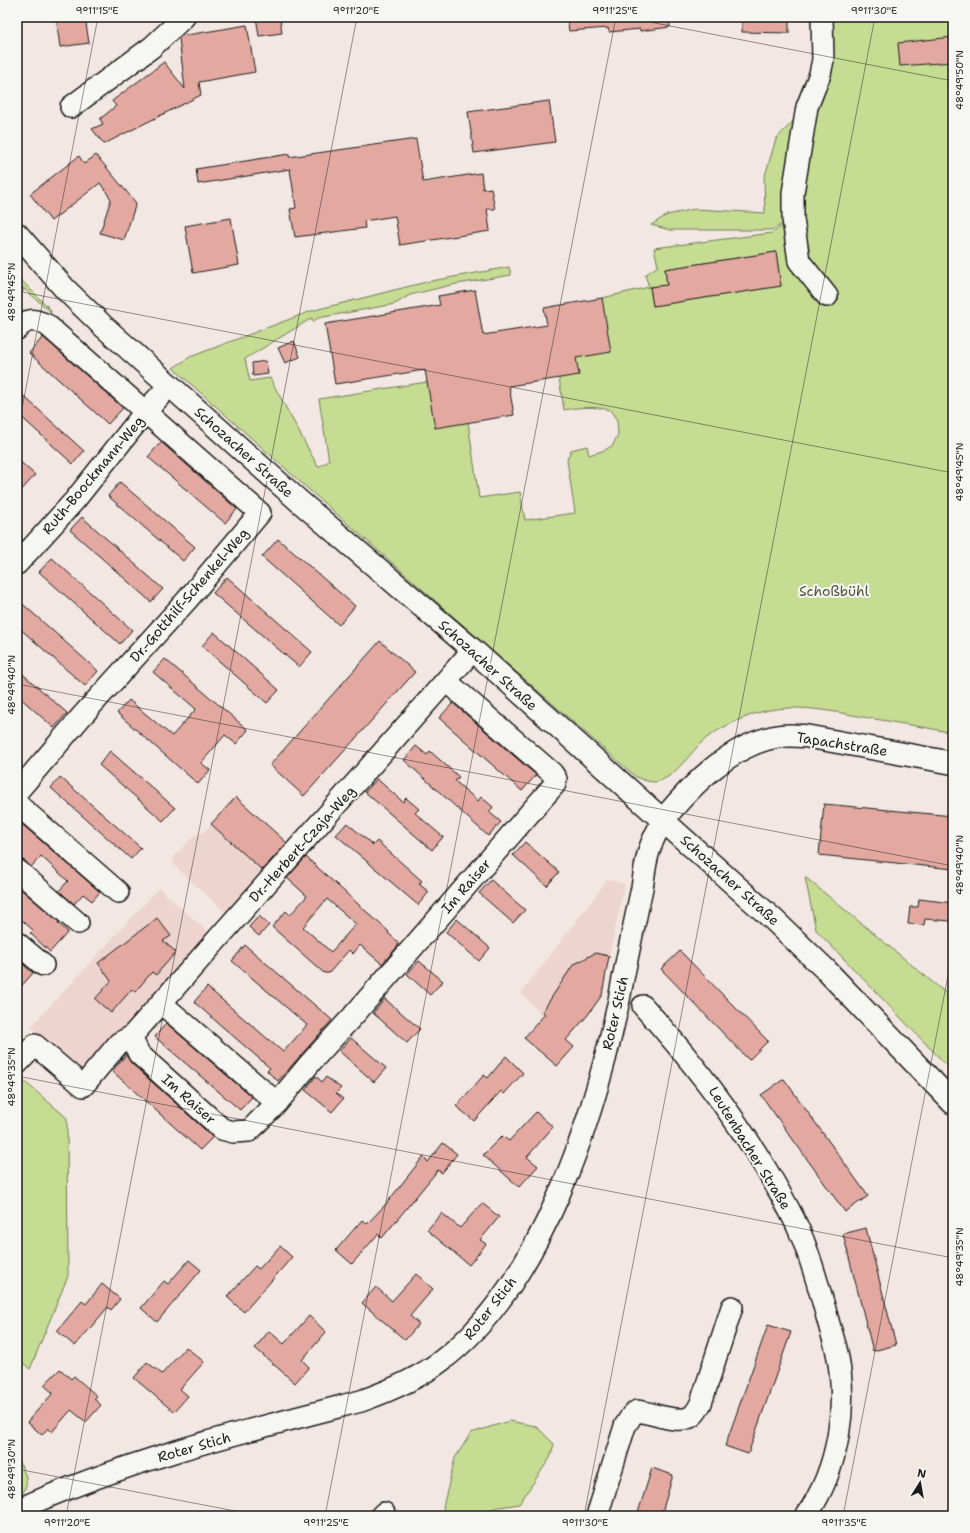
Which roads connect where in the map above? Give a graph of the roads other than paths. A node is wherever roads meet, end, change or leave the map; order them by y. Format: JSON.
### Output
{"nodes":[{"id":1,"x":184,"y":17,"type":"edge"},
{"id":2,"x":822,"y":17,"type":"edge"},
{"id":3,"x":70,"y":107,"type":"dead end"},
{"id":4,"x":17,"y":234,"type":"edge"},
{"id":5,"x":827,"y":296,"type":"dead end"},
{"id":6,"x":17,"y":329,"type":"edge"},
{"id":7,"x":170,"y":385,"type":"junction"},
{"id":8,"x":145,"y":412,"type":"junction"},
{"id":9,"x":17,"y":564,"type":"edge"},
{"id":10,"x":473,"y":650,"type":"junction"},
{"id":11,"x":446,"y":681,"type":"junction"},
{"id":12,"x":953,"y":763,"type":"edge"},
{"id":13,"x":17,"y":792,"type":"edge"},
{"id":14,"x":17,"y":804,"type":"edge"},
{"id":15,"x":664,"y":820,"type":"junction"},
{"id":16,"x":17,"y":870,"type":"edge"},
{"id":17,"x":118,"y":892,"type":"dead end"},
{"id":18,"x":78,"y":923,"type":"dead end"},
{"id":19,"x":17,"y":943,"type":"edge"},
{"id":20,"x":42,"y":965,"type":"dead end"},
{"id":21,"x":161,"y":1003,"type":"junction"},
{"id":22,"x":643,"y":1006,"type":"dead end"},
{"id":23,"x":132,"y":1037,"type":"junction"},
{"id":24,"x":17,"y":1064,"type":"edge"},
{"id":25,"x":277,"y":1103,"type":"junction"},
{"id":26,"x":953,"y":1103,"type":"edge"},
{"id":27,"x":732,"y":1307,"type":"dead end"},
{"id":28,"x":17,"y":1510,"type":"edge"},
{"id":29,"x":597,"y":1516,"type":"edge"},
{"id":30,"x":806,"y":1516,"type":"edge"}],
"edges":[{"from":1,"to":3,"type":"street"},
{"from":2,"to":5,"type":"street"},
{"from":4,"to":7,"type":"main road","name":"Schozacher Straße"},
{"from":6,"to":8,"type":"street"},
{"from":7,"to":8,"type":"street","name":"Ruth-Boockmann-Weg"},
{"from":7,"to":10,"type":"main road","name":"Schozacher Straße"},
{"from":8,"to":9,"type":"street","name":"Ruth-Boockmann-Weg"},
{"from":8,"to":13,"type":"street","name":"Dr.-Gotthilf-Schenkel-Weg"},
{"from":10,"to":11,"type":"street","name":"Dr.-Herbert-Czaja-Weg"},
{"from":10,"to":15,"type":"main road","name":"Schozacher Straße"},
{"from":11,"to":21,"type":"street","name":"Dr.-Herbert-Czaja-Weg"},
{"from":11,"to":25,"type":"street","name":"Im Raiser"},
{"from":12,"to":15,"type":"main road","name":"Tapachstraße"},
{"from":14,"to":17,"type":"street"},
{"from":15,"to":26,"type":"main road","name":"Schozacher Straße"},
{"from":15,"to":28,"type":"street","name":"Roter Stich"},
{"from":16,"to":18,"type":"street"},
{"from":19,"to":20,"type":"street"},
{"from":21,"to":23,"type":"street","name":"Dr.-Herbert-Czaja-Weg"},
{"from":21,"to":25,"type":"street"},
{"from":22,"to":30,"type":"street","name":"Leutenbacher Straße"},
{"from":23,"to":24,"type":"street","name":"Dr.-Herbert-Czaja-Weg"},
{"from":23,"to":25,"type":"street","name":"Im Raiser"},
{"from":27,"to":29,"type":"street"}]}
